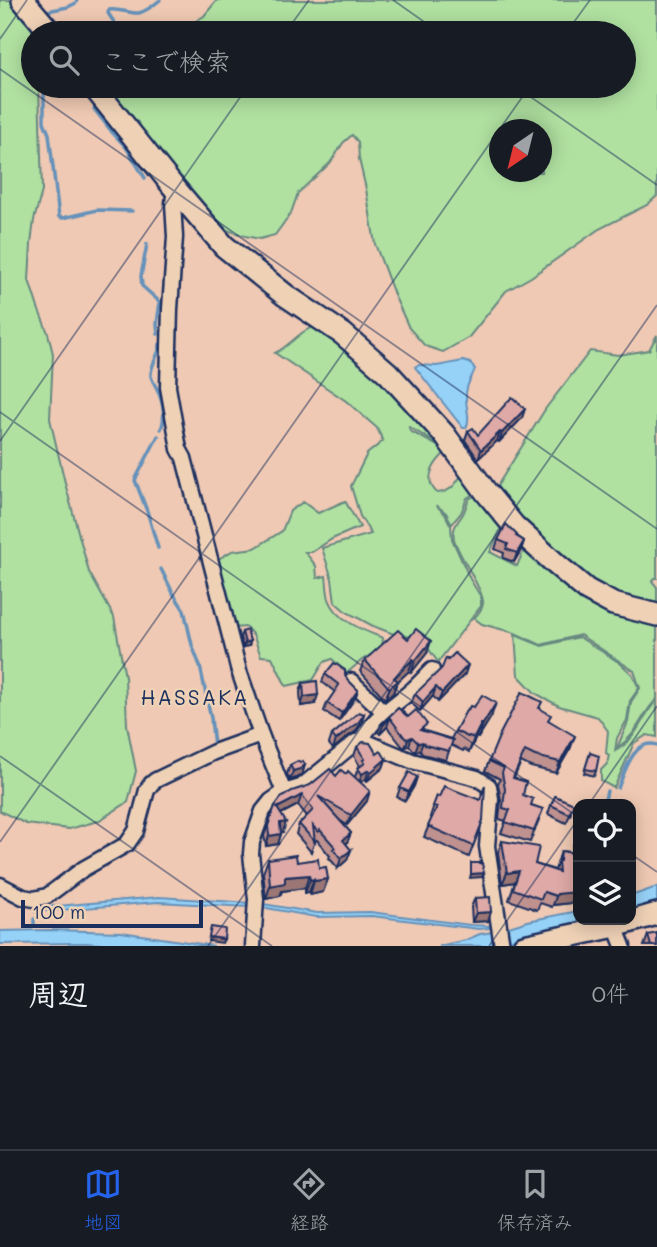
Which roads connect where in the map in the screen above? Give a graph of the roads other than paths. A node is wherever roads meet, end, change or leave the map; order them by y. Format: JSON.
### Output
{"nodes":[{"id":1,"x":23,"y":0,"type":"edge"},
{"id":2,"x":41,"y":21,"type":"edge"},
{"id":3,"x":103,"y":98,"type":"edge"},
{"id":4,"x":175,"y":189,"type":"junction"},
{"id":5,"x":657,"y":615,"type":"edge"},
{"id":6,"x":432,"y":670,"type":"dead end"},
{"id":7,"x":351,"y":681,"type":"edge"},
{"id":8,"x":384,"y":712,"type":"junction"},
{"id":9,"x":261,"y":735,"type":"junction"},
{"id":10,"x":361,"y":742,"type":"junction"},
{"id":11,"x":284,"y":792,"type":"junction"},
{"id":12,"x":0,"y":885,"type":"edge"},
{"id":13,"x":657,"y":914,"type":"edge"},
{"id":14,"x":615,"y":926,"type":"junction"},
{"id":15,"x":253,"y":946,"type":"edge"},
{"id":16,"x":502,"y":946,"type":"edge"},
{"id":17,"x":524,"y":946,"type":"edge"},
{"id":18,"x":623,"y":946,"type":"edge"}],
"edges":[{"from":1,"to":2,"type":"street"},
{"from":3,"to":4,"type":"street"},
{"from":4,"to":5,"type":"street"},
{"from":4,"to":9,"type":"street"},
{"from":6,"to":8,"type":"street"},
{"from":7,"to":8,"type":"street"},
{"from":8,"to":10,"type":"street"},
{"from":9,"to":11,"type":"street"},
{"from":9,"to":12,"type":"street"},
{"from":10,"to":11,"type":"street"},
{"from":10,"to":16,"type":"street"},
{"from":11,"to":15,"type":"street"},
{"from":13,"to":14,"type":"street"},
{"from":14,"to":17,"type":"street"},
{"from":14,"to":18,"type":"street"}]}
